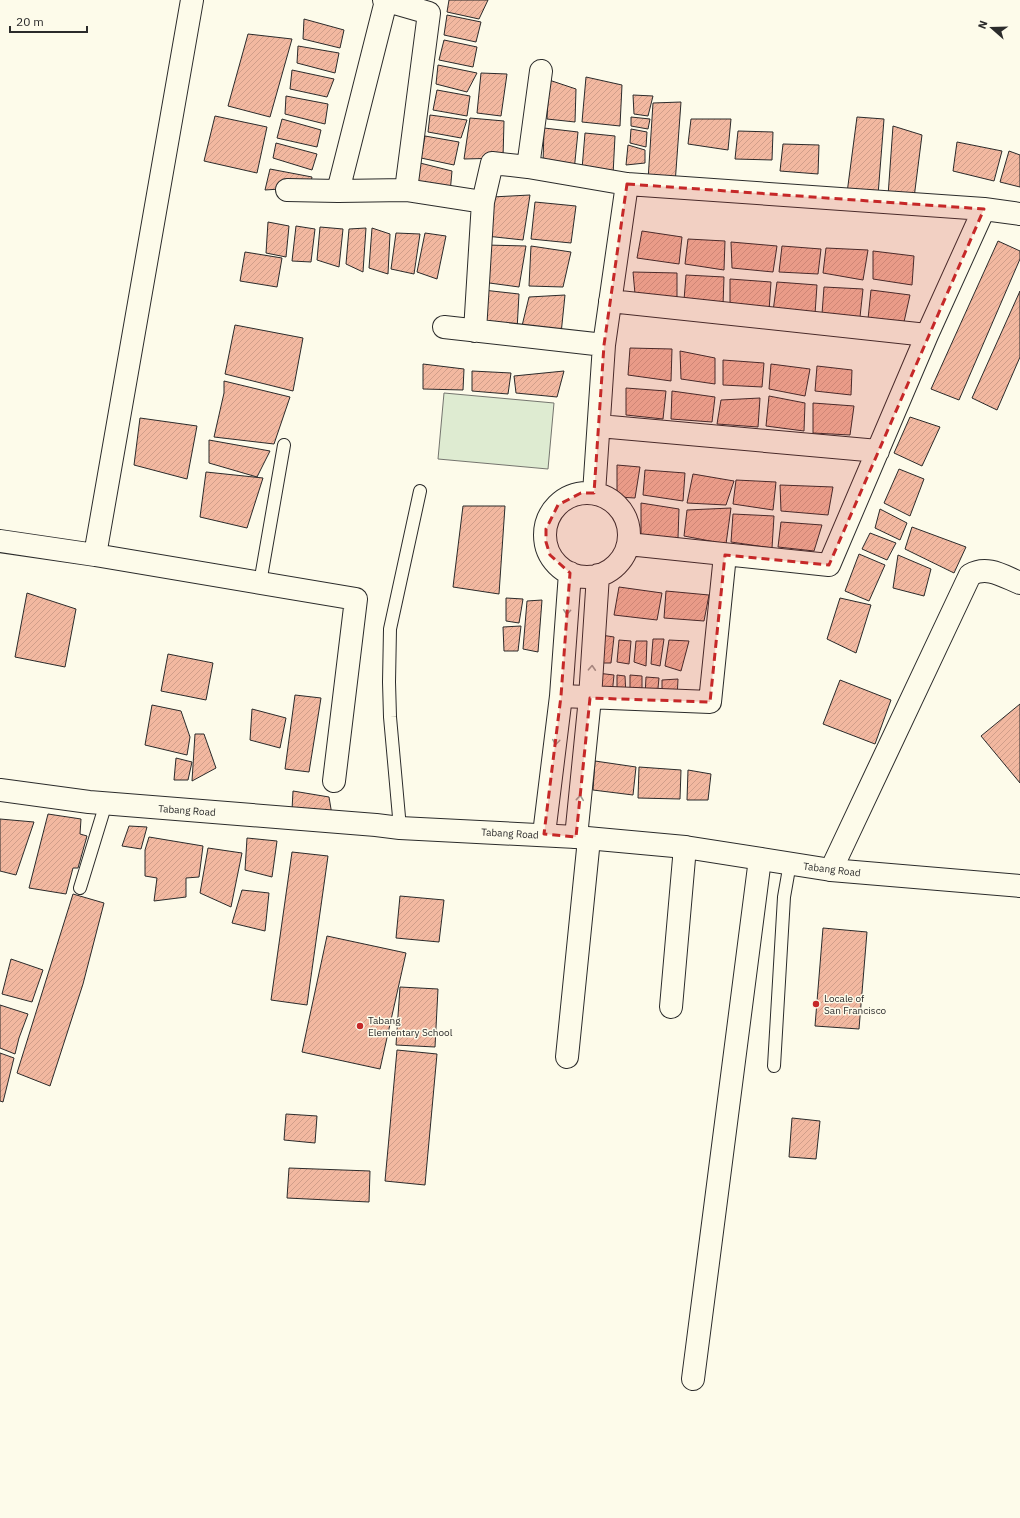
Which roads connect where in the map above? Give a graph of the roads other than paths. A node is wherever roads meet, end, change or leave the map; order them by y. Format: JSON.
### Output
{"nodes":[{"id":1,"x":192,"y":0,"type":"edge"},
{"id":2,"x":385,"y":0,"type":"edge"},
{"id":3,"x":541,"y":71,"type":"dead end"},
{"id":4,"x":528,"y":167,"type":"junction"},
{"id":5,"x":627,"y":184,"type":"junction"},
{"id":6,"x":287,"y":190,"type":"dead end"},
{"id":7,"x":406,"y":190,"type":"junction"},
{"id":8,"x":338,"y":191,"type":"junction"},
{"id":9,"x":483,"y":202,"type":"junction"},
{"id":10,"x":984,"y":209,"type":"junction"},
{"id":11,"x":1020,"y":214,"type":"edge"},
{"id":12,"x":610,"y":301,"type":"junction"},
{"id":13,"x":444,"y":327,"type":"dead end"},
{"id":14,"x":475,"y":331,"type":"junction"},
{"id":15,"x":927,"y":335,"type":"junction"},
{"id":16,"x":604,"y":345,"type":"junction"},
{"id":17,"x":599,"y":426,"type":"junction"},
{"id":18,"x":284,"y":445,"type":"dead end"},
{"id":19,"x":878,"y":451,"type":"junction"},
{"id":20,"x":420,"y":491,"type":"dead end"},
{"id":21,"x":594,"y":493,"type":"junction"},
{"id":22,"x":0,"y":541,"type":"edge"},
{"id":23,"x":628,"y":544,"type":"junction"},
{"id":24,"x":95,"y":555,"type":"junction"},
{"id":25,"x":725,"y":555,"type":"junction"},
{"id":26,"x":570,"y":573,"type":"junction"},
{"id":27,"x":598,"y":576,"type":"junction"},
{"id":28,"x":260,"y":583,"type":"junction"},
{"id":29,"x":1020,"y":583,"type":"edge"},
{"id":30,"x":562,"y":696,"type":"junction"},
{"id":31,"x":590,"y":698,"type":"junction"},
{"id":32,"x":334,"y":781,"type":"dead end"},
{"id":33,"x":0,"y":790,"type":"edge"},
{"id":34,"x":106,"y":803,"type":"junction"},
{"id":35,"x":400,"y":828,"type":"junction"},
{"id":36,"x":544,"y":834,"type":"junction"},
{"id":37,"x":582,"y":838,"type":"junction"},
{"id":38,"x":685,"y":847,"type":"junction"},
{"id":39,"x":760,"y":859,"type":"junction"},
{"id":40,"x":790,"y":863,"type":"junction"},
{"id":41,"x":831,"y":870,"type":"junction"},
{"id":42,"x":1020,"y":886,"type":"edge"},
{"id":43,"x":80,"y":888,"type":"dead end"},
{"id":44,"x":671,"y":1007,"type":"dead end"},
{"id":45,"x":566,"y":1057,"type":"dead end"},
{"id":46,"x":774,"y":1066,"type":"dead end"},
{"id":47,"x":693,"y":1379,"type":"dead end"}],
"edges":[{"from":1,"to":24,"type":"street"},
{"from":2,"to":7,"type":"street"},
{"from":2,"to":8,"type":"street"},
{"from":3,"to":4,"type":"street"},
{"from":4,"to":5,"type":"street"},
{"from":4,"to":9,"type":"street"},
{"from":5,"to":10,"type":"street"},
{"from":5,"to":12,"type":"street"},
{"from":6,"to":8,"type":"street"},
{"from":7,"to":8,"type":"street"},
{"from":7,"to":9,"type":"street"},
{"from":9,"to":14,"type":"street"},
{"from":10,"to":11,"type":"street"},
{"from":10,"to":15,"type":"street"},
{"from":12,"to":15,"type":"street"},
{"from":12,"to":16,"type":"street"},
{"from":13,"to":14,"type":"street"},
{"from":14,"to":16,"type":"street"},
{"from":15,"to":19,"type":"street"},
{"from":16,"to":17,"type":"street"},
{"from":17,"to":19,"type":"street"},
{"from":17,"to":21,"type":"street"},
{"from":18,"to":28,"type":"lane"},
{"from":19,"to":25,"type":"street"},
{"from":20,"to":35,"type":"lane"},
{"from":21,"to":23,"type":"street"},
{"from":21,"to":26,"type":"street"},
{"from":22,"to":24,"type":"street"},
{"from":23,"to":25,"type":"street"},
{"from":23,"to":27,"type":"street"},
{"from":24,"to":28,"type":"street"},
{"from":25,"to":31,"type":"street"},
{"from":26,"to":27,"type":"street"},
{"from":26,"to":30,"type":"street","one_way":true},
{"from":31,"to":27,"type":"street","one_way":true},
{"from":28,"to":32,"type":"street"},
{"from":29,"to":41,"type":"street"},
{"from":30,"to":31,"type":"street"},
{"from":30,"to":36,"type":"street","one_way":true},
{"from":37,"to":31,"type":"street","one_way":true},
{"from":33,"to":34,"type":"street","name":"Tabang Road"},
{"from":34,"to":35,"type":"street","name":"Tabang Road"},
{"from":34,"to":43,"type":"lane"},
{"from":35,"to":36,"type":"street","name":"Tabang Road"},
{"from":36,"to":37,"type":"street","name":"Tabang Road"},
{"from":37,"to":38,"type":"street","name":"Tabang Road"},
{"from":37,"to":45,"type":"street"},
{"from":38,"to":39,"type":"street","name":"Tabang Road"},
{"from":38,"to":44,"type":"street"},
{"from":39,"to":40,"type":"street","name":"Tabang Road"},
{"from":39,"to":47,"type":"street"},
{"from":40,"to":41,"type":"street","name":"Tabang Road"},
{"from":40,"to":46,"type":"lane"},
{"from":41,"to":42,"type":"street","name":"Tabang Road"}]}
